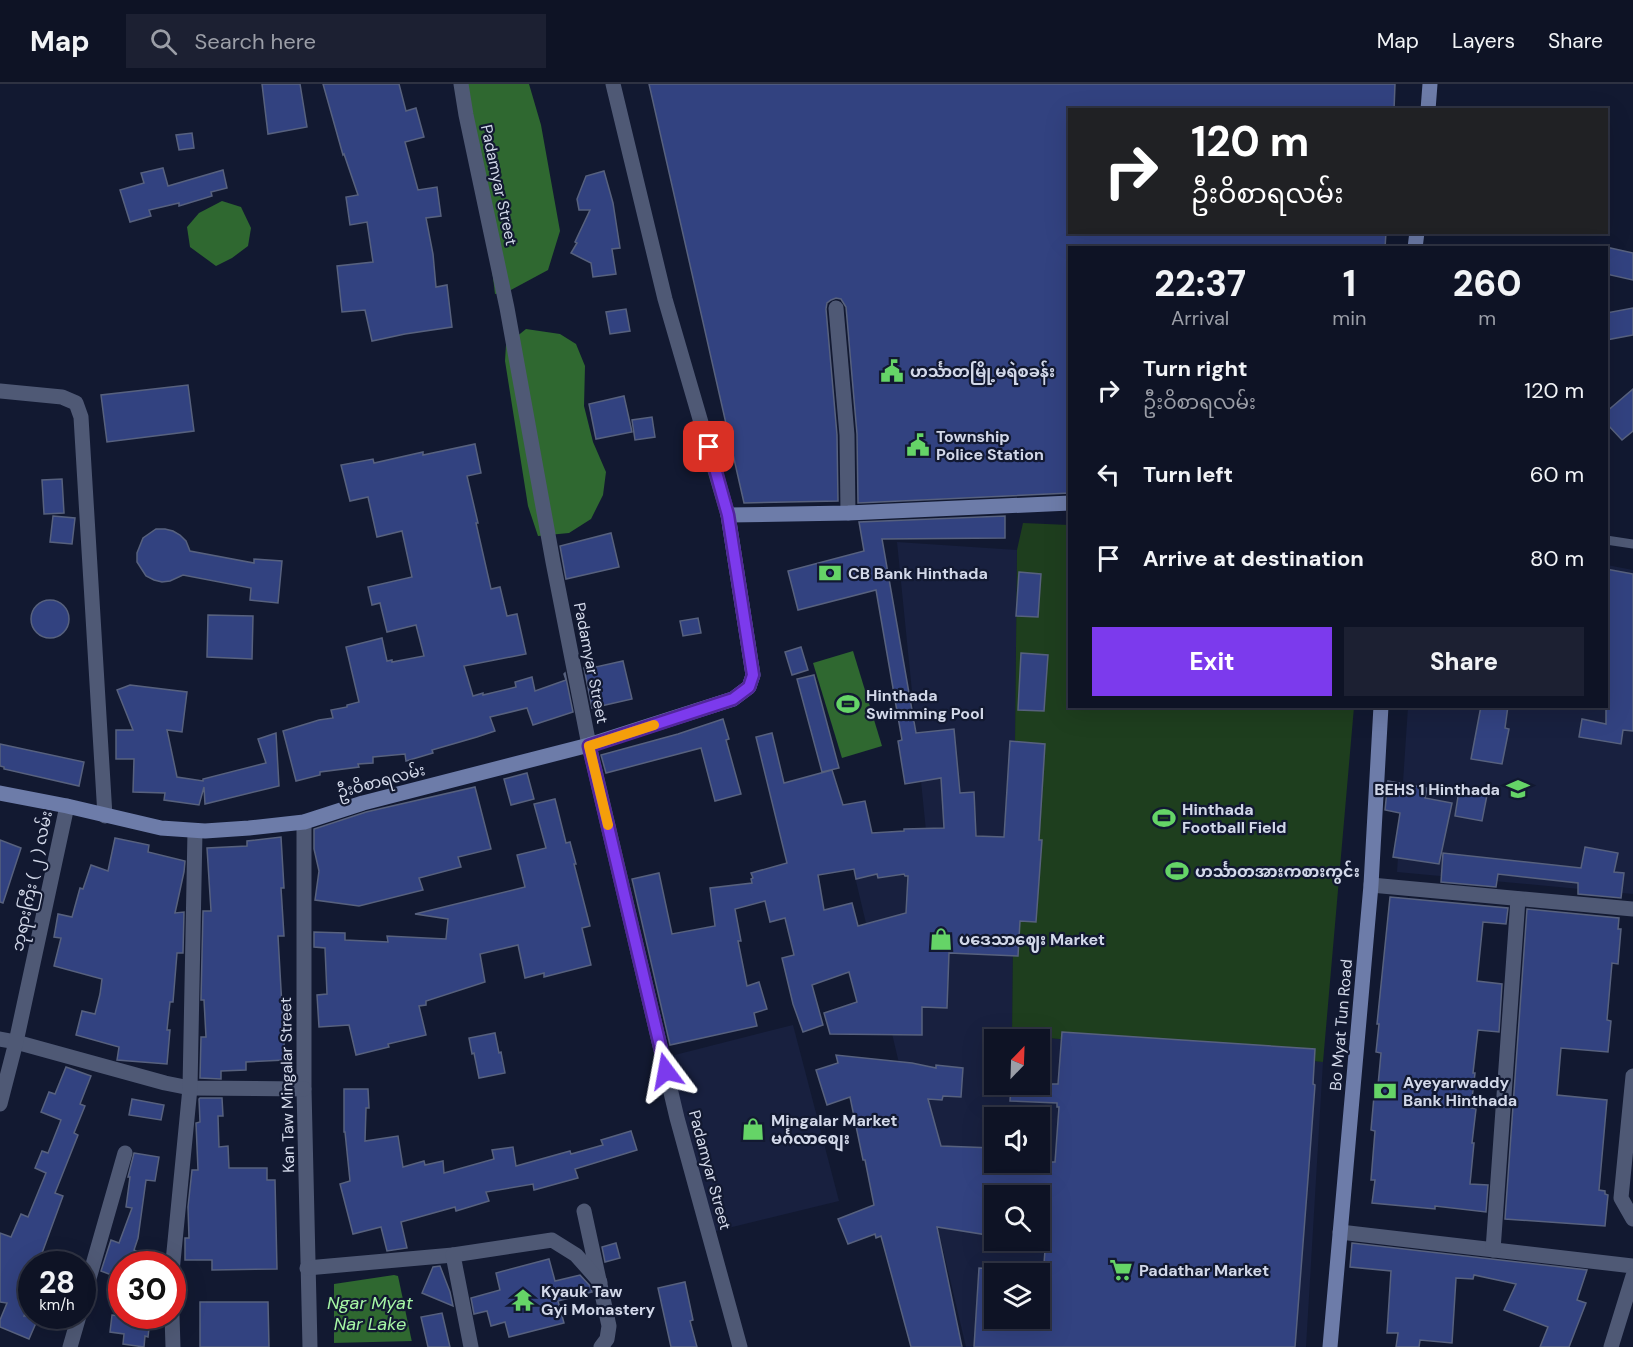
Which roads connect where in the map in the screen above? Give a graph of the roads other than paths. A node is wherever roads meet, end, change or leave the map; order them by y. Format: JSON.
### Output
{"nodes":[{"id":1,"x":461,"y":84,"type":"edge"},
{"id":2,"x":613,"y":84,"type":"edge"},
{"id":3,"x":1430,"y":84,"type":"edge"},
{"id":4,"x":1428,"y":108,"type":"edge"},
{"id":5,"x":836,"y":308,"type":"dead end"},
{"id":6,"x":0,"y":391,"type":"edge"},
{"id":7,"x":1068,"y":503,"type":"edge"},
{"id":8,"x":848,"y":513,"type":"junction"},
{"id":9,"x":728,"y":515,"type":"junction"},
{"id":10,"x":1608,"y":540,"type":"edge"},
{"id":11,"x":1633,"y":544,"type":"edge"},
{"id":12,"x":1381,"y":708,"type":"edge"},
{"id":13,"x":589,"y":746,"type":"junction"},
{"id":14,"x":0,"y":793,"type":"edge"},
{"id":15,"x":67,"y":806,"type":"junction"},
{"id":16,"x":105,"y":816,"type":"junction"},
{"id":17,"x":304,"y":822,"type":"junction"},
{"id":18,"x":195,"y":831,"type":"junction"},
{"id":19,"x":1371,"y":885,"type":"junction"},
{"id":20,"x":1518,"y":899,"type":"junction"},
{"id":21,"x":1633,"y":909,"type":"edge"},
{"id":22,"x":0,"y":1039,"type":"edge"},
{"id":23,"x":16,"y":1042,"type":"junction"},
{"id":24,"x":1633,"y":1076,"type":"edge"},
{"id":25,"x":190,"y":1088,"type":"junction"},
{"id":26,"x":304,"y":1089,"type":"junction"},
{"id":27,"x":0,"y":1104,"type":"edge"},
{"id":28,"x":124,"y":1152,"type":"dead end"},
{"id":29,"x":584,"y":1211,"type":"dead end"},
{"id":30,"x":1633,"y":1219,"type":"edge"},
{"id":31,"x":1340,"y":1232,"type":"junction"},
{"id":32,"x":1493,"y":1250,"type":"junction"},
{"id":33,"x":174,"y":1251,"type":"edge"},
{"id":34,"x":96,"y":1253,"type":"edge"},
{"id":35,"x":453,"y":1255,"type":"junction"},
{"id":36,"x":1633,"y":1266,"type":"edge"},
{"id":37,"x":307,"y":1268,"type":"junction"},
{"id":38,"x":1633,"y":1276,"type":"edge"},
{"id":39,"x":600,"y":1282,"type":"junction"},
{"id":40,"x":75,"y":1329,"type":"edge"},
{"id":41,"x":172,"y":1329,"type":"edge"},
{"id":42,"x":70,"y":1347,"type":"edge"},
{"id":43,"x":173,"y":1347,"type":"edge"},
{"id":44,"x":309,"y":1347,"type":"edge"},
{"id":45,"x":471,"y":1347,"type":"edge"},
{"id":46,"x":601,"y":1347,"type":"edge"},
{"id":47,"x":740,"y":1347,"type":"edge"},
{"id":48,"x":1330,"y":1347,"type":"edge"},
{"id":49,"x":1611,"y":1347,"type":"edge"}],
"edges":[{"from":1,"to":13,"type":"street","name":"Padamyar Street"},
{"from":2,"to":9,"type":"street"},
{"from":3,"to":4,"type":"street"},
{"from":5,"to":8,"type":"street"},
{"from":6,"to":16,"type":"street"},
{"from":7,"to":8,"type":"street"},
{"from":8,"to":9,"type":"street"},
{"from":9,"to":13,"type":"street","name":"ဦးဝိစာရလမ်း"},
{"from":10,"to":11,"type":"lane"},
{"from":12,"to":19,"type":"street","name":"Bo Myat Tun Road"},
{"from":13,"to":17,"type":"street","name":"ဦးဝိစာရလမ်း"},
{"from":13,"to":47,"type":"street","name":"Padamyar Street"},
{"from":14,"to":15,"type":"street","name":"ဦးဝိစာရလမ်း"},
{"from":15,"to":16,"type":"street","name":"ဦးဝိစာရလမ်း"},
{"from":15,"to":23,"type":"street","name":"ဘုရားကြီး ( ၂ ) လမ်း"},
{"from":16,"to":18,"type":"street","name":"ဦးဝိစာရလမ်း"},
{"from":17,"to":18,"type":"street","name":"ဦးဝိစာရလမ်း"},
{"from":17,"to":26,"type":"street","name":"Kan Taw Mingalar Street"},
{"from":18,"to":25,"type":"street"},
{"from":19,"to":20,"type":"street"},
{"from":19,"to":31,"type":"street","name":"Bo Myat Tun Road"},
{"from":20,"to":21,"type":"street"},
{"from":20,"to":32,"type":"street"},
{"from":22,"to":23,"type":"street"},
{"from":23,"to":25,"type":"street"},
{"from":23,"to":27,"type":"street","name":"ဘုရားကြီး ( ၂ ) လမ်း"},
{"from":24,"to":30,"type":"street"},
{"from":25,"to":26,"type":"street"},
{"from":25,"to":33,"type":"street"},
{"from":26,"to":37,"type":"street","name":"Kan Taw Mingalar Street"},
{"from":28,"to":34,"type":"street"},
{"from":29,"to":39,"type":"street"},
{"from":31,"to":32,"type":"street"},
{"from":31,"to":48,"type":"street","name":"Bo Myat Tun Road"},
{"from":32,"to":36,"type":"street"},
{"from":35,"to":37,"type":"street"},
{"from":35,"to":39,"type":"street"},
{"from":35,"to":45,"type":"street"},
{"from":37,"to":44,"type":"street","name":"Kan Taw Mingalar Street"},
{"from":38,"to":49,"type":"street"},
{"from":39,"to":46,"type":"street"},
{"from":40,"to":42,"type":"street"},
{"from":41,"to":43,"type":"street"}]}
